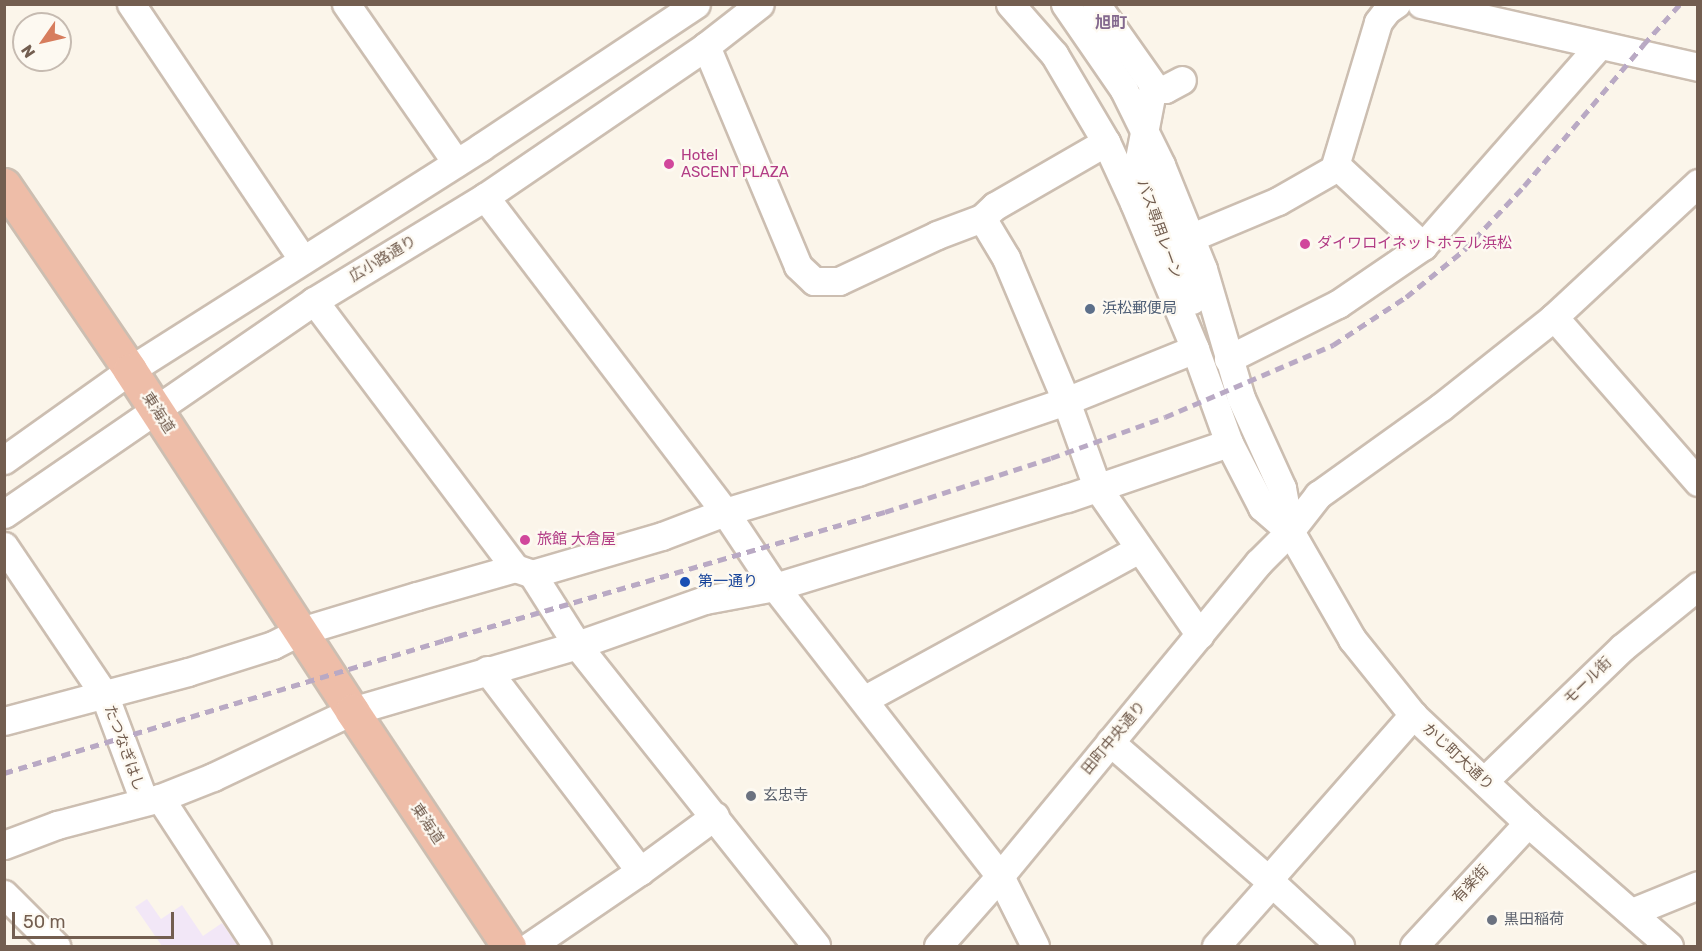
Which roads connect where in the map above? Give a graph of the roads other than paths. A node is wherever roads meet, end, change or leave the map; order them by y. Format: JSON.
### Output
{"nodes":[{"id":1,"x":131,"y":4,"type":"edge"},
{"id":2,"x":346,"y":4,"type":"edge"},
{"id":3,"x":760,"y":4,"type":"edge"},
{"id":4,"x":993,"y":4,"type":"edge"},
{"id":5,"x":1065,"y":4,"type":"edge"},
{"id":6,"x":1096,"y":4,"type":"edge"},
{"id":7,"x":1396,"y":4,"type":"edge"},
{"id":8,"x":1421,"y":4,"type":"edge"},
{"id":9,"x":686,"y":7,"type":"edge"},
{"id":10,"x":1020,"y":10,"type":"edge"},
{"id":11,"x":706,"y":46,"type":"junction"},
{"id":12,"x":1599,"y":47,"type":"junction"},
{"id":13,"x":1698,"y":67,"type":"edge"},
{"id":14,"x":1182,"y":80,"type":"dead end"},
{"id":15,"x":1153,"y":86,"type":"junction"},
{"id":16,"x":1149,"y":140,"type":"junction"},
{"id":17,"x":1106,"y":142,"type":"junction"},
{"id":18,"x":456,"y":162,"type":"junction"},
{"id":19,"x":1336,"y":165,"type":"junction"},
{"id":20,"x":1698,"y":183,"type":"edge"},
{"id":21,"x":4,"y":185,"type":"edge"},
{"id":22,"x":485,"y":197,"type":"junction"},
{"id":23,"x":982,"y":218,"type":"junction"},
{"id":24,"x":1192,"y":237,"type":"junction"},
{"id":25,"x":1423,"y":246,"type":"junction"},
{"id":26,"x":303,"y":260,"type":"junction"},
{"id":27,"x":314,"y":301,"type":"junction"},
{"id":28,"x":1554,"y":317,"type":"junction"},
{"id":29,"x":1192,"y":343,"type":"junction"},
{"id":30,"x":1228,"y":359,"type":"junction"},
{"id":31,"x":130,"y":370,"type":"junction"},
{"id":32,"x":1204,"y":374,"type":"junction"},
{"id":33,"x":1066,"y":400,"type":"junction"},
{"id":34,"x":156,"y":410,"type":"junction"},
{"id":35,"x":1229,"y":443,"type":"junction"},
{"id":36,"x":4,"y":460,"type":"edge"},
{"id":37,"x":1698,"y":482,"type":"edge"},
{"id":38,"x":1097,"y":487,"type":"junction"},
{"id":39,"x":725,"y":512,"type":"junction"},
{"id":40,"x":4,"y":514,"type":"edge"},
{"id":41,"x":1290,"y":531,"type":"junction"},
{"id":42,"x":4,"y":546,"type":"edge"},
{"id":43,"x":1139,"y":549,"type":"junction"},
{"id":44,"x":524,"y":571,"type":"junction"},
{"id":45,"x":1698,"y":586,"type":"edge"},
{"id":46,"x":776,"y":587,"type":"junction"},
{"id":47,"x":1200,"y":635,"type":"junction"},
{"id":48,"x":304,"y":637,"type":"junction"},
{"id":49,"x":577,"y":645,"type":"junction"},
{"id":50,"x":488,"y":670,"type":"junction"},
{"id":51,"x":104,"y":694,"type":"junction"},
{"id":52,"x":865,"y":699,"type":"junction"},
{"id":53,"x":349,"y":706,"type":"junction"},
{"id":54,"x":1413,"y":715,"type":"junction"},
{"id":55,"x":4,"y":721,"type":"edge"},
{"id":56,"x":1110,"y":742,"type":"junction"},
{"id":57,"x":1484,"y":781,"type":"junction"},
{"id":58,"x":152,"y":799,"type":"junction"},
{"id":59,"x":715,"y":816,"type":"junction"},
{"id":60,"x":1528,"y":823,"type":"junction"},
{"id":61,"x":4,"y":845,"type":"edge"},
{"id":62,"x":640,"y":871,"type":"junction"},
{"id":63,"x":1000,"y":876,"type":"junction"},
{"id":64,"x":1263,"y":876,"type":"junction"},
{"id":65,"x":1698,"y":885,"type":"edge"},
{"id":66,"x":4,"y":894,"type":"edge"},
{"id":67,"x":1632,"y":912,"type":"junction"},
{"id":68,"x":56,"y":946,"type":"edge"},
{"id":69,"x":257,"y":946,"type":"edge"},
{"id":70,"x":509,"y":946,"type":"edge"},
{"id":71,"x":530,"y":946,"type":"edge"},
{"id":72,"x":816,"y":946,"type":"edge"},
{"id":73,"x":938,"y":946,"type":"edge"},
{"id":74,"x":1035,"y":946,"type":"edge"},
{"id":75,"x":1216,"y":946,"type":"edge"},
{"id":76,"x":1340,"y":946,"type":"edge"},
{"id":77,"x":1414,"y":946,"type":"edge"},
{"id":78,"x":1669,"y":946,"type":"edge"}],
"edges":[{"from":1,"to":26,"type":"street"},
{"from":2,"to":18,"type":"street"},
{"from":3,"to":11,"type":"street","name":"広小路通り"},
{"from":4,"to":10,"type":"street"},
{"from":5,"to":16,"type":"street"},
{"from":6,"to":15,"type":"street"},
{"from":7,"to":19,"type":"street"},
{"from":8,"to":12,"type":"street"},
{"from":9,"to":18,"type":"street"},
{"from":10,"to":17,"type":"street"},
{"from":11,"to":22,"type":"street","name":"広小路通り"},
{"from":11,"to":23,"type":"street"},
{"from":12,"to":13,"type":"street"},
{"from":12,"to":25,"type":"street"},
{"from":14,"to":15,"type":"street"},
{"from":15,"to":16,"type":"street","name":"バス専用レーン"},
{"from":16,"to":24,"type":"street"},
{"from":16,"to":29,"type":"street","name":"バス専用レーン"},
{"from":16,"to":32,"type":"street"},
{"from":17,"to":23,"type":"street"},
{"from":17,"to":29,"type":"street"},
{"from":18,"to":26,"type":"street"},
{"from":19,"to":24,"type":"street"},
{"from":19,"to":25,"type":"street"},
{"from":20,"to":28,"type":"street","name":"田町中央通り"},
{"from":21,"to":31,"type":"highway","name":"東海道"},
{"from":22,"to":27,"type":"street","name":"広小路通り"},
{"from":22,"to":39,"type":"street"},
{"from":23,"to":33,"type":"street"},
{"from":24,"to":30,"type":"street"},
{"from":25,"to":30,"type":"street"},
{"from":26,"to":31,"type":"street"},
{"from":27,"to":34,"type":"street","name":"広小路通り"},
{"from":27,"to":44,"type":"street"},
{"from":28,"to":37,"type":"street"},
{"from":28,"to":41,"type":"street","name":"田町中央通り"},
{"from":29,"to":32,"type":"street"},
{"from":29,"to":33,"type":"street"},
{"from":30,"to":41,"type":"street"},
{"from":31,"to":34,"type":"highway","name":"東海道"},
{"from":31,"to":36,"type":"street"},
{"from":32,"to":35,"type":"street"},
{"from":33,"to":38,"type":"street"},
{"from":33,"to":39,"type":"street"},
{"from":34,"to":40,"type":"street","name":"広小路通り"},
{"from":34,"to":48,"type":"highway","name":"東海道"},
{"from":35,"to":38,"type":"street"},
{"from":35,"to":41,"type":"street"},
{"from":38,"to":43,"type":"street"},
{"from":38,"to":46,"type":"street"},
{"from":39,"to":44,"type":"street"},
{"from":39,"to":46,"type":"street"},
{"from":41,"to":47,"type":"street","name":"田町中央通り"},
{"from":41,"to":54,"type":"street","name":"かじ町大通り"},
{"from":42,"to":51,"type":"street","name":"たつなぎはし"},
{"from":43,"to":47,"type":"street"},
{"from":43,"to":52,"type":"street"},
{"from":44,"to":48,"type":"street"},
{"from":44,"to":49,"type":"street"},
{"from":45,"to":57,"type":"street","name":"モール街"},
{"from":46,"to":49,"type":"street"},
{"from":46,"to":52,"type":"street"},
{"from":47,"to":56,"type":"street","name":"田町中央通り"},
{"from":48,"to":51,"type":"street"},
{"from":48,"to":53,"type":"highway","name":"東海道"},
{"from":49,"to":50,"type":"street"},
{"from":49,"to":59,"type":"street"},
{"from":50,"to":53,"type":"street"},
{"from":50,"to":62,"type":"street"},
{"from":51,"to":55,"type":"street"},
{"from":51,"to":58,"type":"street","name":"たつなぎはし"},
{"from":52,"to":63,"type":"street"},
{"from":53,"to":58,"type":"street"},
{"from":53,"to":70,"type":"highway","name":"東海道"},
{"from":54,"to":57,"type":"street","name":"かじ町大通り"},
{"from":54,"to":64,"type":"street"},
{"from":56,"to":63,"type":"street","name":"田町中央通り"},
{"from":56,"to":64,"type":"street"},
{"from":57,"to":60,"type":"street","name":"かじ町大通り"},
{"from":58,"to":61,"type":"street"},
{"from":58,"to":69,"type":"street","name":"たつなぎはし"},
{"from":59,"to":62,"type":"street"},
{"from":59,"to":72,"type":"street"},
{"from":60,"to":67,"type":"street","name":"かじ町大通り"},
{"from":60,"to":77,"type":"street","name":"有楽街"},
{"from":62,"to":71,"type":"street"},
{"from":63,"to":73,"type":"street","name":"田町中央通り"},
{"from":63,"to":74,"type":"street"},
{"from":64,"to":75,"type":"street"},
{"from":64,"to":76,"type":"street"},
{"from":65,"to":67,"type":"street"},
{"from":66,"to":68,"type":"street"},
{"from":67,"to":78,"type":"street","name":"かじ町大通り"}]}
